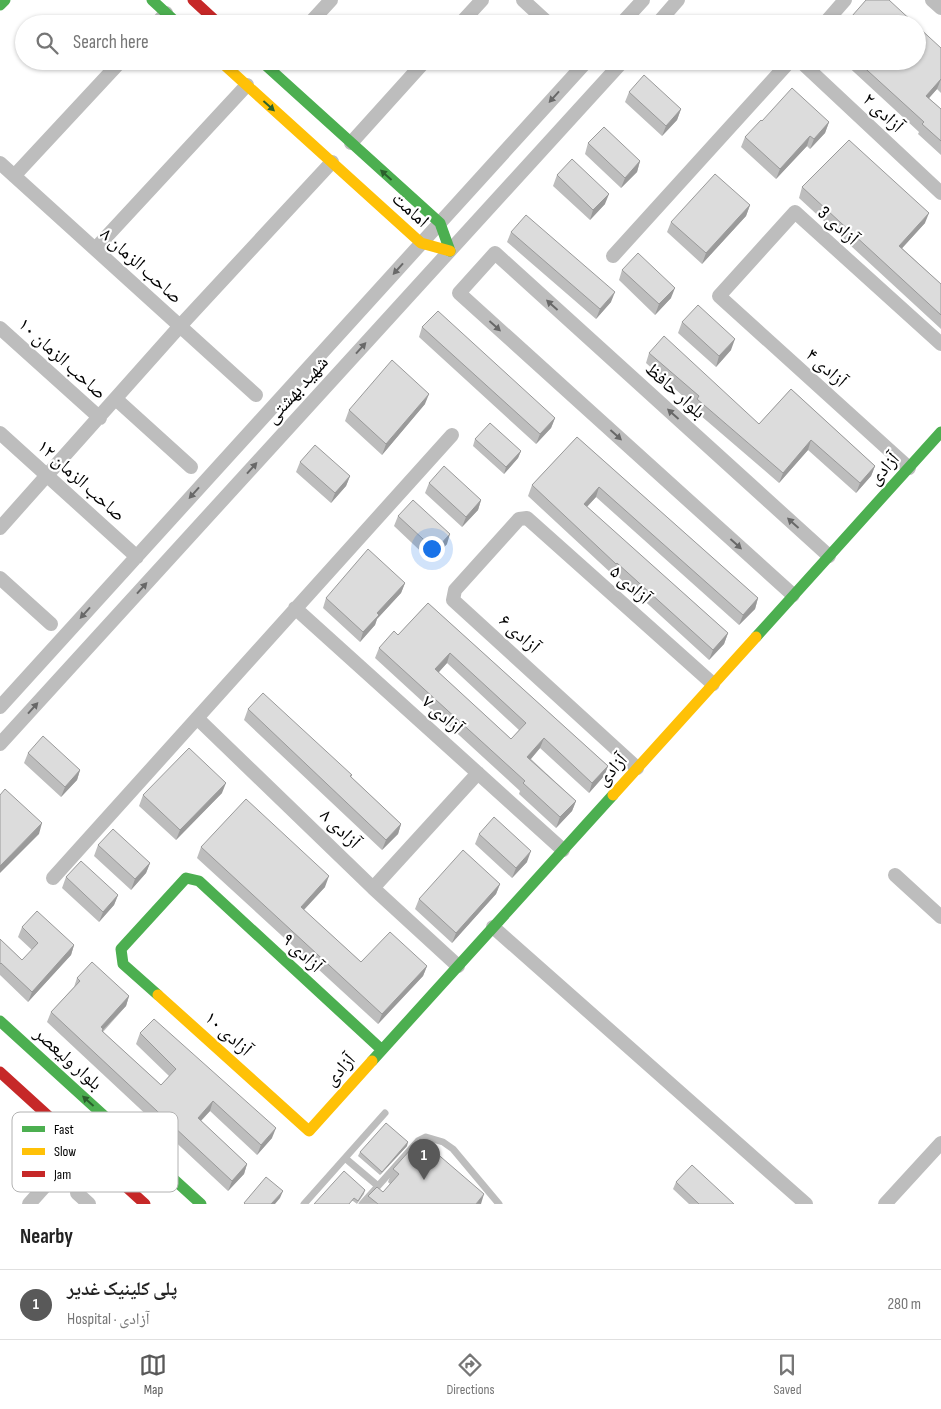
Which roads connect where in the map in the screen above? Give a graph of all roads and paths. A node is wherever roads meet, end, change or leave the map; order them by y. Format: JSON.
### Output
{"nodes":[{"id":1,"x":5,"y":0,"type":"edge"},
{"id":2,"x":152,"y":0,"type":"edge"},
{"id":3,"x":193,"y":0,"type":"edge"},
{"id":4,"x":331,"y":0,"type":"edge"},
{"id":5,"x":482,"y":0,"type":"edge"},
{"id":6,"x":523,"y":0,"type":"edge"},
{"id":7,"x":643,"y":0,"type":"edge"},
{"id":8,"x":678,"y":0,"type":"edge"},
{"id":9,"x":845,"y":0,"type":"edge"},
{"id":10,"x":932,"y":0,"type":"edge"},
{"id":11,"x":0,"y":6,"type":"edge"},
{"id":12,"x":941,"y":8,"type":"edge"},
{"id":13,"x":166,"y":13,"type":"edge"},
{"id":14,"x":209,"y":15,"type":"edge"},
{"id":15,"x":317,"y":15,"type":"edge"},
{"id":16,"x":468,"y":15,"type":"edge"},
{"id":17,"x":539,"y":15,"type":"edge"},
{"id":18,"x":629,"y":15,"type":"edge"},
{"id":19,"x":665,"y":15,"type":"edge"},
{"id":20,"x":832,"y":15,"type":"edge"},
{"id":21,"x":113,"y":70,"type":"edge"},
{"id":22,"x":229,"y":70,"type":"edge"},
{"id":23,"x":274,"y":70,"type":"edge"},
{"id":24,"x":418,"y":70,"type":"edge"},
{"id":25,"x":579,"y":70,"type":"edge"},
{"id":26,"x":615,"y":70,"type":"edge"},
{"id":27,"x":782,"y":70,"type":"edge"},
{"id":28,"x":810,"y":70,"type":"edge"},
{"id":29,"x":246,"y":86,"type":"junction"},
{"id":30,"x":351,"y":143,"type":"junction"},
{"id":31,"x":332,"y":162,"type":"junction"},
{"id":32,"x":0,"y":163,"type":"edge"},
{"id":33,"x":14,"y":176,"type":"junction"},
{"id":34,"x":941,"y":193,"type":"edge"},
{"id":35,"x":440,"y":223,"type":"junction"},
{"id":36,"x":421,"y":243,"type":"junction"},
{"id":37,"x":95,"y":249,"type":"junction"},
{"id":38,"x":450,"y":251,"type":"junction"},
{"id":39,"x":613,"y":256,"type":"dead end"},
{"id":40,"x":719,"y":296,"type":"joint"},
{"id":41,"x":180,"y":326,"type":"junction"},
{"id":42,"x":0,"y":328,"type":"edge"},
{"id":43,"x":941,"y":344,"type":"edge"},
{"id":44,"x":256,"y":395,"type":"dead end"},
{"id":45,"x":117,"y":400,"type":"junction"},
{"id":46,"x":100,"y":418,"type":"junction"},
{"id":47,"x":941,"y":432,"type":"edge"},
{"id":48,"x":0,"y":433,"type":"edge"},
{"id":49,"x":452,"y":435,"type":"dead end"},
{"id":50,"x":191,"y":467,"type":"dead end"},
{"id":51,"x":909,"y":468,"type":"junction"},
{"id":52,"x":47,"y":476,"type":"junction"},
{"id":53,"x":519,"y":519,"type":"joint"},
{"id":54,"x":0,"y":528,"type":"edge"},
{"id":55,"x":829,"y":556,"type":"junction"},
{"id":56,"x":137,"y":557,"type":"junction"},
{"id":57,"x":0,"y":578,"type":"edge"},
{"id":58,"x":793,"y":595,"type":"junction"},
{"id":59,"x":295,"y":608,"type":"junction"},
{"id":60,"x":51,"y":624,"type":"dead end"},
{"id":61,"x":713,"y":684,"type":"junction"},
{"id":62,"x":0,"y":707,"type":"edge"},
{"id":63,"x":197,"y":718,"type":"junction"},
{"id":64,"x":0,"y":744,"type":"edge"},
{"id":65,"x":637,"y":768,"type":"junction"},
{"id":66,"x":478,"y":773,"type":"junction"},
{"id":67,"x":563,"y":850,"type":"junction"},
{"id":68,"x":895,"y":875,"type":"dead end"},
{"id":69,"x":53,"y":878,"type":"dead end"},
{"id":70,"x":373,"y":888,"type":"junction"},
{"id":71,"x":941,"y":917,"type":"edge"},
{"id":72,"x":493,"y":927,"type":"junction"},
{"id":73,"x":123,"y":964,"type":"joint"},
{"id":74,"x":458,"y":966,"type":"junction"},
{"id":75,"x":0,"y":1021,"type":"edge"},
{"id":76,"x":382,"y":1050,"type":"junction"},
{"id":77,"x":0,"y":1072,"type":"edge"},
{"id":78,"x":44,"y":1112,"type":"edge"},
{"id":79,"x":100,"y":1112,"type":"edge"},
{"id":80,"x":385,"y":1113,"type":"dead end"},
{"id":81,"x":309,"y":1131,"type":"joint"},
{"id":82,"x":941,"y":1143,"type":"edge"},
{"id":83,"x":345,"y":1158,"type":"junction"},
{"id":84,"x":178,"y":1183,"type":"edge"},
{"id":85,"x":378,"y":1186,"type":"junction"},
{"id":86,"x":40,"y":1192,"type":"edge"},
{"id":87,"x":132,"y":1192,"type":"edge"},
{"id":88,"x":77,"y":1194,"type":"dead end"},
{"id":89,"x":29,"y":1204,"type":"edge"},
{"id":90,"x":89,"y":1204,"type":"edge"},
{"id":91,"x":145,"y":1204,"type":"edge"},
{"id":92,"x":201,"y":1204,"type":"edge"},
{"id":93,"x":304,"y":1204,"type":"edge"},
{"id":94,"x":362,"y":1204,"type":"edge"},
{"id":95,"x":499,"y":1204,"type":"edge"},
{"id":96,"x":806,"y":1204,"type":"edge"},
{"id":97,"x":885,"y":1204,"type":"edge"}],
"edges":[{"from":1,"to":11,"type":"street"},
{"from":2,"to":13,"type":"street"},
{"from":3,"to":14,"type":"street"},
{"from":4,"to":15,"type":"street"},
{"from":5,"to":16,"type":"street"},
{"from":6,"to":17,"type":"street"},
{"from":7,"to":18,"type":"street"},
{"from":8,"to":19,"type":"street"},
{"from":9,"to":20,"type":"street"},
{"from":10,"to":12,"type":"street"},
{"from":21,"to":33,"type":"street"},
{"from":22,"to":29,"type":"street","name":"امامت"},
{"from":23,"to":30,"type":"street","name":"امامت"},
{"from":24,"to":30,"type":"street"},
{"from":25,"to":35,"type":"street","name":"شهید بهشتی","one_way":true},
{"from":26,"to":38,"type":"street","name":"شهید بهشتی"},
{"from":27,"to":39,"type":"street"},
{"from":28,"to":34,"type":"street","name":"آزادی ۲"},
{"from":29,"to":31,"type":"street","name":"امامت","one_way":true},
{"from":29,"to":37,"type":"street"},
{"from":35,"to":30,"type":"street","name":"امامت","one_way":true},
{"from":31,"to":36,"type":"street","name":"امامت"},
{"from":31,"to":41,"type":"street"},
{"from":32,"to":33,"type":"street","name":"صاحب الزمان ۸"},
{"from":33,"to":37,"type":"street","name":"صاحب الزمان ۸"},
{"from":35,"to":36,"type":"street","name":"شهید بهشتی"},
{"from":35,"to":38,"type":"street","name":"امامت"},
{"from":36,"to":38,"type":"street","name":"امامت"},
{"from":36,"to":56,"type":"street","name":"شهید بهشتی","one_way":true},
{"from":37,"to":41,"type":"street","name":"صاحب الزمان ۸"},
{"from":64,"to":38,"type":"street","name":"شهید بهشتی","one_way":true},
{"from":40,"to":43,"type":"street","name":"آزادی 3"},
{"from":40,"to":51,"type":"street","name":"آزادی ۴"},
{"from":41,"to":44,"type":"street","name":"صاحب الزمان ۸"},
{"from":41,"to":45,"type":"street"},
{"from":42,"to":46,"type":"street","name":"صاحب الزمان ۱۰"},
{"from":45,"to":46,"type":"street"},
{"from":45,"to":50,"type":"street"},
{"from":46,"to":52,"type":"street"},
{"from":47,"to":51,"type":"street","name":"آزادی"},
{"from":48,"to":52,"type":"street","name":"صاحب الزمان ۱۲"},
{"from":49,"to":59,"type":"street"},
{"from":51,"to":55,"type":"street","name":"آزادی"},
{"from":52,"to":54,"type":"street"},
{"from":52,"to":56,"type":"street","name":"صاحب الزمان ۱۲"},
{"from":53,"to":61,"type":"street","name":"آزادی ۵"},
{"from":53,"to":65,"type":"street","name":"آزادی ۶"},
{"from":55,"to":58,"type":"street","name":"آزادی"},
{"from":55,"to":58,"type":"street","name":"بلوار حافظ","one_way":true},
{"from":56,"to":62,"type":"street","name":"شهید بهشتی","one_way":true},
{"from":57,"to":60,"type":"street"},
{"from":58,"to":61,"type":"street","name":"آزادی"},
{"from":59,"to":63,"type":"street"},
{"from":59,"to":66,"type":"street","name":"آزادی ۷"},
{"from":61,"to":65,"type":"street","name":"آزادی"},
{"from":63,"to":69,"type":"street"},
{"from":63,"to":70,"type":"street","name":"آزادی ۸"},
{"from":65,"to":67,"type":"street","name":"آزادی"},
{"from":66,"to":67,"type":"street","name":"آزادی ۷"},
{"from":66,"to":70,"type":"street"},
{"from":67,"to":72,"type":"street","name":"آزادی"},
{"from":68,"to":71,"type":"street"},
{"from":70,"to":74,"type":"street","name":"آزادی ۸"},
{"from":72,"to":74,"type":"street","name":"آزادی"},
{"from":72,"to":96,"type":"street"},
{"from":73,"to":76,"type":"street","name":"آزادی ۹"},
{"from":73,"to":81,"type":"street","name":"آزادی ۱۰"},
{"from":74,"to":76,"type":"street","name":"آزادی"},
{"from":79,"to":75,"type":"street","name":"بلوار ولیعصر","one_way":true},
{"from":76,"to":81,"type":"street","name":"آزادی"},
{"from":77,"to":78,"type":"street"},
{"from":80,"to":83,"type":"lane"},
{"from":82,"to":97,"type":"street"},
{"from":83,"to":85,"type":"lane"},
{"from":83,"to":93,"type":"lane"},
{"from":92,"to":84,"type":"street","name":"بلوار ولیعصر","one_way":true},
{"from":85,"to":94,"type":"lane"},
{"from":85,"to":95,"type":"lane"},
{"from":86,"to":89,"type":"street"},
{"from":87,"to":91,"type":"street"},
{"from":88,"to":90,"type":"street"}]}
